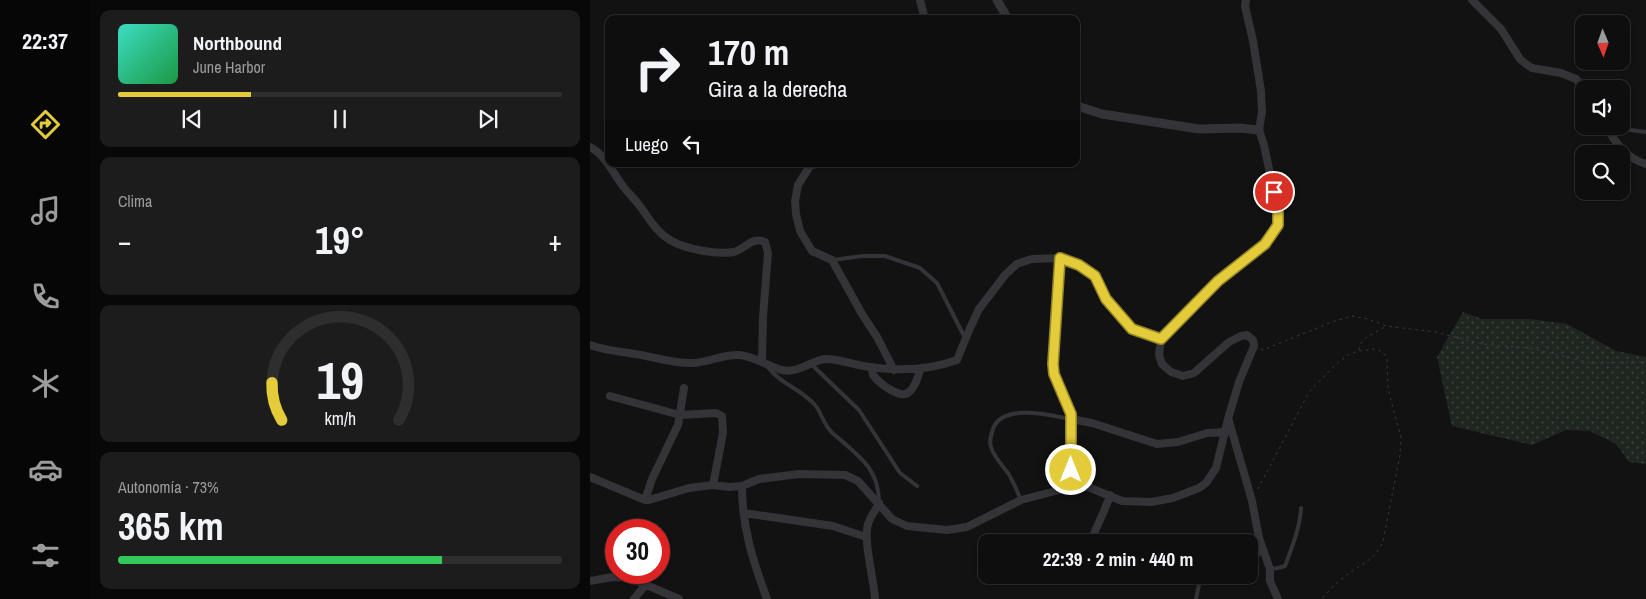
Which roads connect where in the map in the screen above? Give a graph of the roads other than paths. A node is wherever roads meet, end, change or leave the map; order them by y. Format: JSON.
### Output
{"nodes":[{"id":1,"x":920,"y":0,"type":"edge"},
{"id":2,"x":997,"y":0,"type":"edge"},
{"id":3,"x":1246,"y":0,"type":"edge"},
{"id":4,"x":1472,"y":0,"type":"edge"},
{"id":5,"x":924,"y":15,"type":"edge"},
{"id":6,"x":1006,"y":15,"type":"edge"},
{"id":7,"x":1577,"y":80,"type":"edge"},
{"id":8,"x":1080,"y":107,"type":"edge"},
{"id":9,"x":1259,"y":130,"type":"junction"},
{"id":10,"x":1630,"y":130,"type":"edge"},
{"id":11,"x":1646,"y":132,"type":"edge"},
{"id":12,"x":1611,"y":135,"type":"edge"},
{"id":13,"x":590,"y":147,"type":"edge"},
{"id":14,"x":605,"y":160,"type":"edge"},
{"id":15,"x":1646,"y":164,"type":"edge"},
{"id":16,"x":610,"y":167,"type":"edge"},
{"id":17,"x":809,"y":167,"type":"edge"},
{"id":18,"x":1060,"y":258,"type":"junction"},
{"id":19,"x":832,"y":260,"type":"junction"},
{"id":20,"x":965,"y":338,"type":"junction"},
{"id":21,"x":1161,"y":339,"type":"junction"},
{"id":22,"x":590,"y":345,"type":"edge"},
{"id":23,"x":762,"y":361,"type":"junction"},
{"id":24,"x":811,"y":364,"type":"junction"},
{"id":25,"x":872,"y":367,"type":"junction"},
{"id":26,"x":921,"y":368,"type":"junction"},
{"id":27,"x":894,"y":370,"type":"junction"},
{"id":28,"x":684,"y":388,"type":"dead end"},
{"id":29,"x":610,"y":396,"type":"dead end"},
{"id":30,"x":680,"y":415,"type":"junction"},
{"id":31,"x":1228,"y":419,"type":"junction"},
{"id":32,"x":1071,"y":420,"type":"junction"},
{"id":33,"x":1225,"y":432,"type":"junction"},
{"id":34,"x":590,"y":477,"type":"edge"},
{"id":35,"x":713,"y":485,"type":"junction"},
{"id":36,"x":742,"y":486,"type":"junction"},
{"id":37,"x":916,"y":486,"type":"dead end"},
{"id":38,"x":1071,"y":487,"type":"junction"},
{"id":39,"x":1110,"y":495,"type":"junction"},
{"id":40,"x":645,"y":500,"type":"junction"},
{"id":41,"x":1021,"y":500,"type":"junction"},
{"id":42,"x":879,"y":503,"type":"junction"},
{"id":43,"x":1301,"y":508,"type":"dead end"},
{"id":44,"x":744,"y":513,"type":"junction"},
{"id":45,"x":1094,"y":534,"type":"edge"},
{"id":46,"x":866,"y":537,"type":"junction"},
{"id":47,"x":1263,"y":549,"type":"junction"},
{"id":48,"x":1258,"y":552,"type":"edge"},
{"id":49,"x":1270,"y":568,"type":"junction"},
{"id":50,"x":605,"y":578,"type":"edge"},
{"id":51,"x":590,"y":581,"type":"edge"},
{"id":52,"x":646,"y":584,"type":"joint"},
{"id":53,"x":1199,"y":584,"type":"edge"},
{"id":54,"x":634,"y":599,"type":"edge"},
{"id":55,"x":679,"y":599,"type":"edge"},
{"id":56,"x":767,"y":599,"type":"edge"},
{"id":57,"x":875,"y":599,"type":"edge"},
{"id":58,"x":1196,"y":599,"type":"edge"},
{"id":59,"x":1278,"y":599,"type":"edge"}],
"edges":[{"from":1,"to":5,"type":"street"},
{"from":2,"to":6,"type":"street"},
{"from":3,"to":9,"type":"street"},
{"from":4,"to":7,"type":"street"},
{"from":8,"to":9,"type":"street"},
{"from":9,"to":21,"type":"street"},
{"from":10,"to":11,"type":"lane"},
{"from":12,"to":15,"type":"street"},
{"from":13,"to":14,"type":"street"},
{"from":16,"to":23,"type":"street"},
{"from":17,"to":19,"type":"street"},
{"from":18,"to":20,"type":"street"},
{"from":18,"to":21,"type":"street"},
{"from":18,"to":32,"type":"street"},
{"from":19,"to":20,"type":"lane"},
{"from":19,"to":27,"type":"street"},
{"from":20,"to":26,"type":"street"},
{"from":21,"to":31,"type":"street"},
{"from":22,"to":23,"type":"street"},
{"from":23,"to":24,"type":"street"},
{"from":23,"to":42,"type":"lane"},
{"from":24,"to":25,"type":"street"},
{"from":24,"to":37,"type":"lane"},
{"from":25,"to":26,"type":"street"},
{"from":25,"to":27,"type":"street"},
{"from":26,"to":27,"type":"street"},
{"from":28,"to":30,"type":"street"},
{"from":29,"to":30,"type":"street"},
{"from":30,"to":35,"type":"street"},
{"from":30,"to":40,"type":"street"},
{"from":31,"to":33,"type":"street"},
{"from":31,"to":47,"type":"street"},
{"from":32,"to":33,"type":"street"},
{"from":32,"to":38,"type":"street"},
{"from":32,"to":41,"type":"lane"},
{"from":33,"to":39,"type":"street"},
{"from":34,"to":40,"type":"street"},
{"from":35,"to":36,"type":"street"},
{"from":35,"to":40,"type":"street"},
{"from":36,"to":42,"type":"street"},
{"from":36,"to":44,"type":"street"},
{"from":38,"to":39,"type":"street"},
{"from":38,"to":41,"type":"street"},
{"from":39,"to":45,"type":"street"},
{"from":41,"to":42,"type":"street"},
{"from":42,"to":46,"type":"street"},
{"from":43,"to":49,"type":"lane"},
{"from":44,"to":46,"type":"street"},
{"from":44,"to":56,"type":"street"},
{"from":46,"to":57,"type":"street"},
{"from":47,"to":48,"type":"street"},
{"from":47,"to":49,"type":"street"},
{"from":49,"to":59,"type":"street"},
{"from":50,"to":51,"type":"street"},
{"from":52,"to":54,"type":"street"},
{"from":52,"to":55,"type":"street"},
{"from":53,"to":58,"type":"lane"}]}
